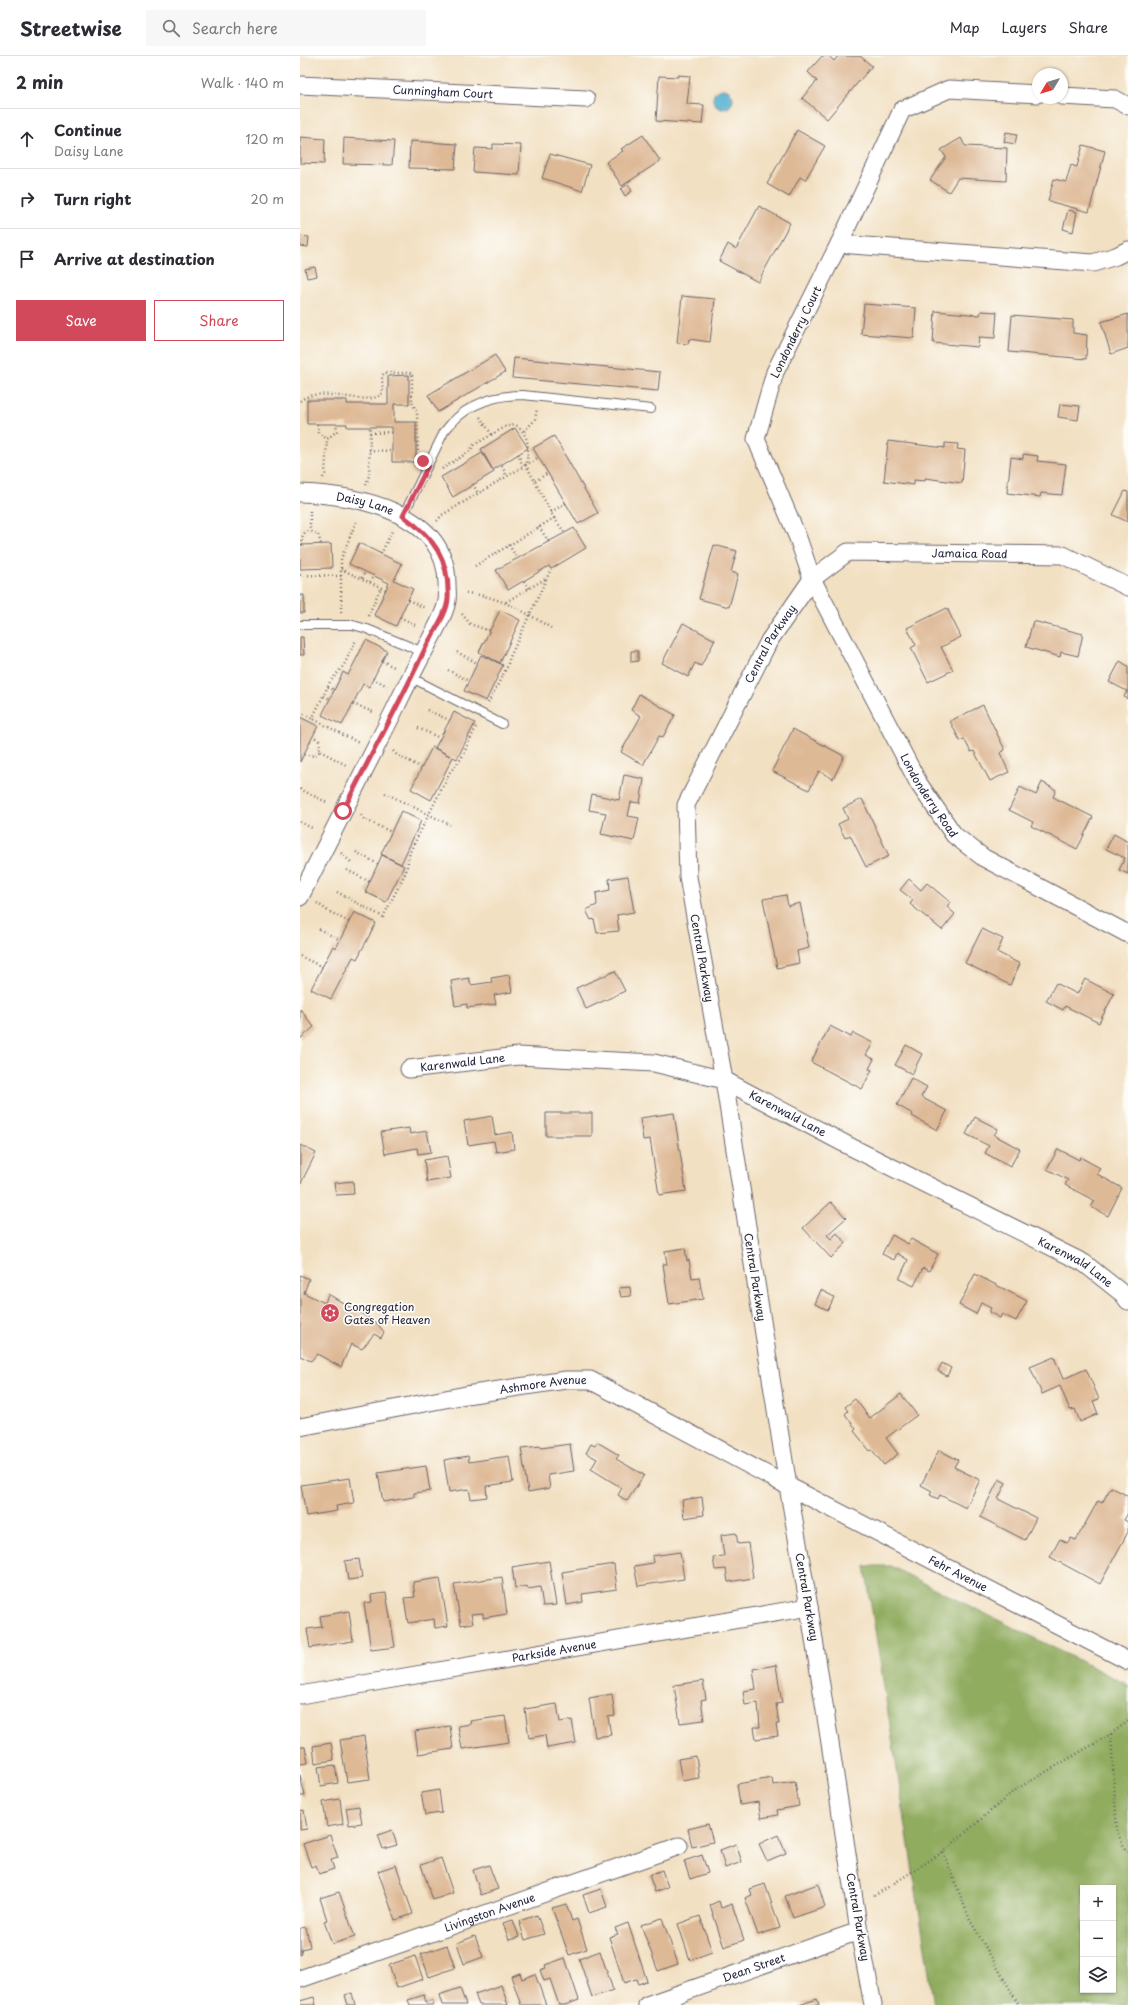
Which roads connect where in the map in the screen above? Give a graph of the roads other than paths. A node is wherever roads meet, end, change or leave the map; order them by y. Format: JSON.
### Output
{"nodes":[{"id":1,"x":300,"y":85,"type":"edge"},
{"id":2,"x":1032,"y":94,"type":"edge"},
{"id":3,"x":1068,"y":96,"type":"edge"},
{"id":4,"x":586,"y":99,"type":"dead end"},
{"id":5,"x":1128,"y":106,"type":"edge"},
{"id":6,"x":839,"y":244,"type":"junction"},
{"id":7,"x":1128,"y":250,"type":"edge"},
{"id":8,"x":651,"y":408,"type":"dead end"},
{"id":9,"x":307,"y":493,"type":"edge"},
{"id":10,"x":402,"y":515,"type":"junction"},
{"id":11,"x":812,"y":579,"type":"junction"},
{"id":12,"x":1128,"y":587,"type":"edge"},
{"id":13,"x":300,"y":625,"type":"edge"},
{"id":14,"x":423,"y":652,"type":"junction"},
{"id":15,"x":410,"y":677,"type":"junction"},
{"id":16,"x":502,"y":724,"type":"dead end"},
{"id":17,"x":302,"y":892,"type":"edge"},
{"id":18,"x":1128,"y":934,"type":"edge"},
{"id":19,"x":409,"y":1069,"type":"dead end"},
{"id":20,"x":724,"y":1080,"type":"junction"},
{"id":21,"x":1128,"y":1301,"type":"edge"},
{"id":22,"x":300,"y":1427,"type":"edge"},
{"id":23,"x":788,"y":1486,"type":"junction"},
{"id":24,"x":809,"y":1607,"type":"junction"},
{"id":25,"x":1128,"y":1661,"type":"edge"},
{"id":26,"x":300,"y":1695,"type":"edge"},
{"id":27,"x":679,"y":1846,"type":"dead end"},
{"id":28,"x":860,"y":1931,"type":"junction"},
{"id":29,"x":300,"y":1979,"type":"edge"},
{"id":30,"x":647,"y":2005,"type":"edge"},
{"id":31,"x":873,"y":2005,"type":"edge"}],
"edges":[{"from":1,"to":4,"type":"street","name":"Cunningham Court"},
{"from":2,"to":6,"type":"street","name":"Londonderry Court"},
{"from":3,"to":5,"type":"street"},
{"from":6,"to":7,"type":"street"},
{"from":6,"to":11,"type":"street","name":"Londonderry Court"},
{"from":8,"to":10,"type":"lane"},
{"from":9,"to":10,"type":"street","name":"Daisy Lane"},
{"from":10,"to":14,"type":"street","name":"Daisy Lane"},
{"from":11,"to":12,"type":"street","name":"Jamaica Road"},
{"from":11,"to":18,"type":"street","name":"Londonderry Road"},
{"from":11,"to":20,"type":"street","name":"Central Parkway"},
{"from":13,"to":14,"type":"lane"},
{"from":14,"to":15,"type":"street","name":"Daisy Lane"},
{"from":15,"to":16,"type":"lane"},
{"from":15,"to":17,"type":"street","name":"Daisy Lane"},
{"from":19,"to":20,"type":"street","name":"Karenwald Lane"},
{"from":20,"to":21,"type":"street","name":"Karenwald Lane"},
{"from":20,"to":23,"type":"street","name":"Central Parkway"},
{"from":22,"to":23,"type":"street","name":"Ashmore Avenue"},
{"from":23,"to":24,"type":"street","name":"Central Parkway"},
{"from":23,"to":25,"type":"street","name":"Fehr Avenue"},
{"from":24,"to":26,"type":"street","name":"Parkside Avenue"},
{"from":24,"to":28,"type":"street","name":"Central Parkway"},
{"from":27,"to":29,"type":"street","name":"Livingston Avenue"},
{"from":28,"to":30,"type":"street","name":"Dean Street"},
{"from":28,"to":31,"type":"street","name":"Central Parkway"}]}
